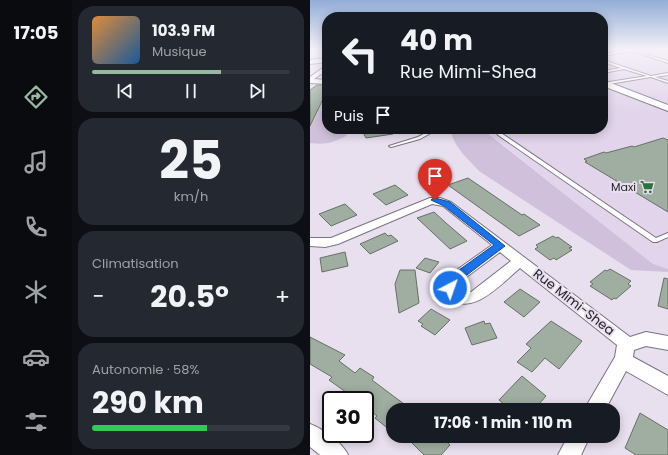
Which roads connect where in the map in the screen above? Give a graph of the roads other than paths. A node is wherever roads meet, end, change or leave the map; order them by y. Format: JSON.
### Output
{"nodes":[{"id":1,"x":322,"y":71,"type":"edge"},
{"id":2,"x":635,"y":71,"type":"edge"},
{"id":3,"x":668,"y":74,"type":"edge"},
{"id":4,"x":652,"y":77,"type":"junction"},
{"id":5,"x":310,"y":81,"type":"edge"},
{"id":6,"x":322,"y":82,"type":"edge"},
{"id":7,"x":668,"y":82,"type":"edge"},
{"id":8,"x":608,"y":84,"type":"edge"},
{"id":9,"x":608,"y":84,"type":"edge"},
{"id":10,"x":608,"y":84,"type":"edge"},
{"id":11,"x":608,"y":84,"type":"edge"},
{"id":12,"x":668,"y":102,"type":"edge"},
{"id":13,"x":668,"y":108,"type":"edge"},
{"id":14,"x":427,"y":134,"type":"edge"},
{"id":15,"x":499,"y":134,"type":"edge"},
{"id":16,"x":391,"y":146,"type":"dead end"},
{"id":17,"x":668,"y":235,"type":"edge"},
{"id":18,"x":310,"y":242,"type":"edge"},
{"id":19,"x":500,"y":246,"type":"junction"},
{"id":20,"x":520,"y":261,"type":"junction"},
{"id":21,"x":668,"y":343,"type":"edge"},
{"id":22,"x":624,"y":352,"type":"junction"},
{"id":23,"x":668,"y":386,"type":"edge"},
{"id":24,"x":598,"y":403,"type":"edge"},
{"id":25,"x":310,"y":434,"type":"edge"},
{"id":26,"x":576,"y":443,"type":"edge"},
{"id":27,"x":337,"y":455,"type":"edge"},
{"id":28,"x":569,"y":455,"type":"edge"}],
"edges":[{"from":1,"to":5,"type":"street"},
{"from":2,"to":4,"type":"lane"},
{"from":3,"to":4,"type":"lane"},
{"from":4,"to":7,"type":"lane"},
{"from":4,"to":8,"type":"lane"},
{"from":4,"to":9,"type":"lane"},
{"from":5,"to":6,"type":"street"},
{"from":10,"to":12,"type":"main road"},
{"from":11,"to":13,"type":"main road"},
{"from":14,"to":16,"type":"lane"},
{"from":15,"to":17,"type":"lane"},
{"from":18,"to":19,"type":"street","name":"Rue Mimi-Shea"},
{"from":19,"to":20,"type":"street","name":"Rue Mimi-Shea"},
{"from":19,"to":20,"type":"street"},
{"from":20,"to":22,"type":"street","name":"Rue Mimi-Shea"},
{"from":21,"to":22,"type":"street"},
{"from":22,"to":23,"type":"street","name":"Rue Mimi-Shea"},
{"from":22,"to":24,"type":"street"},
{"from":25,"to":27,"type":"street"},
{"from":26,"to":28,"type":"street"}]}
